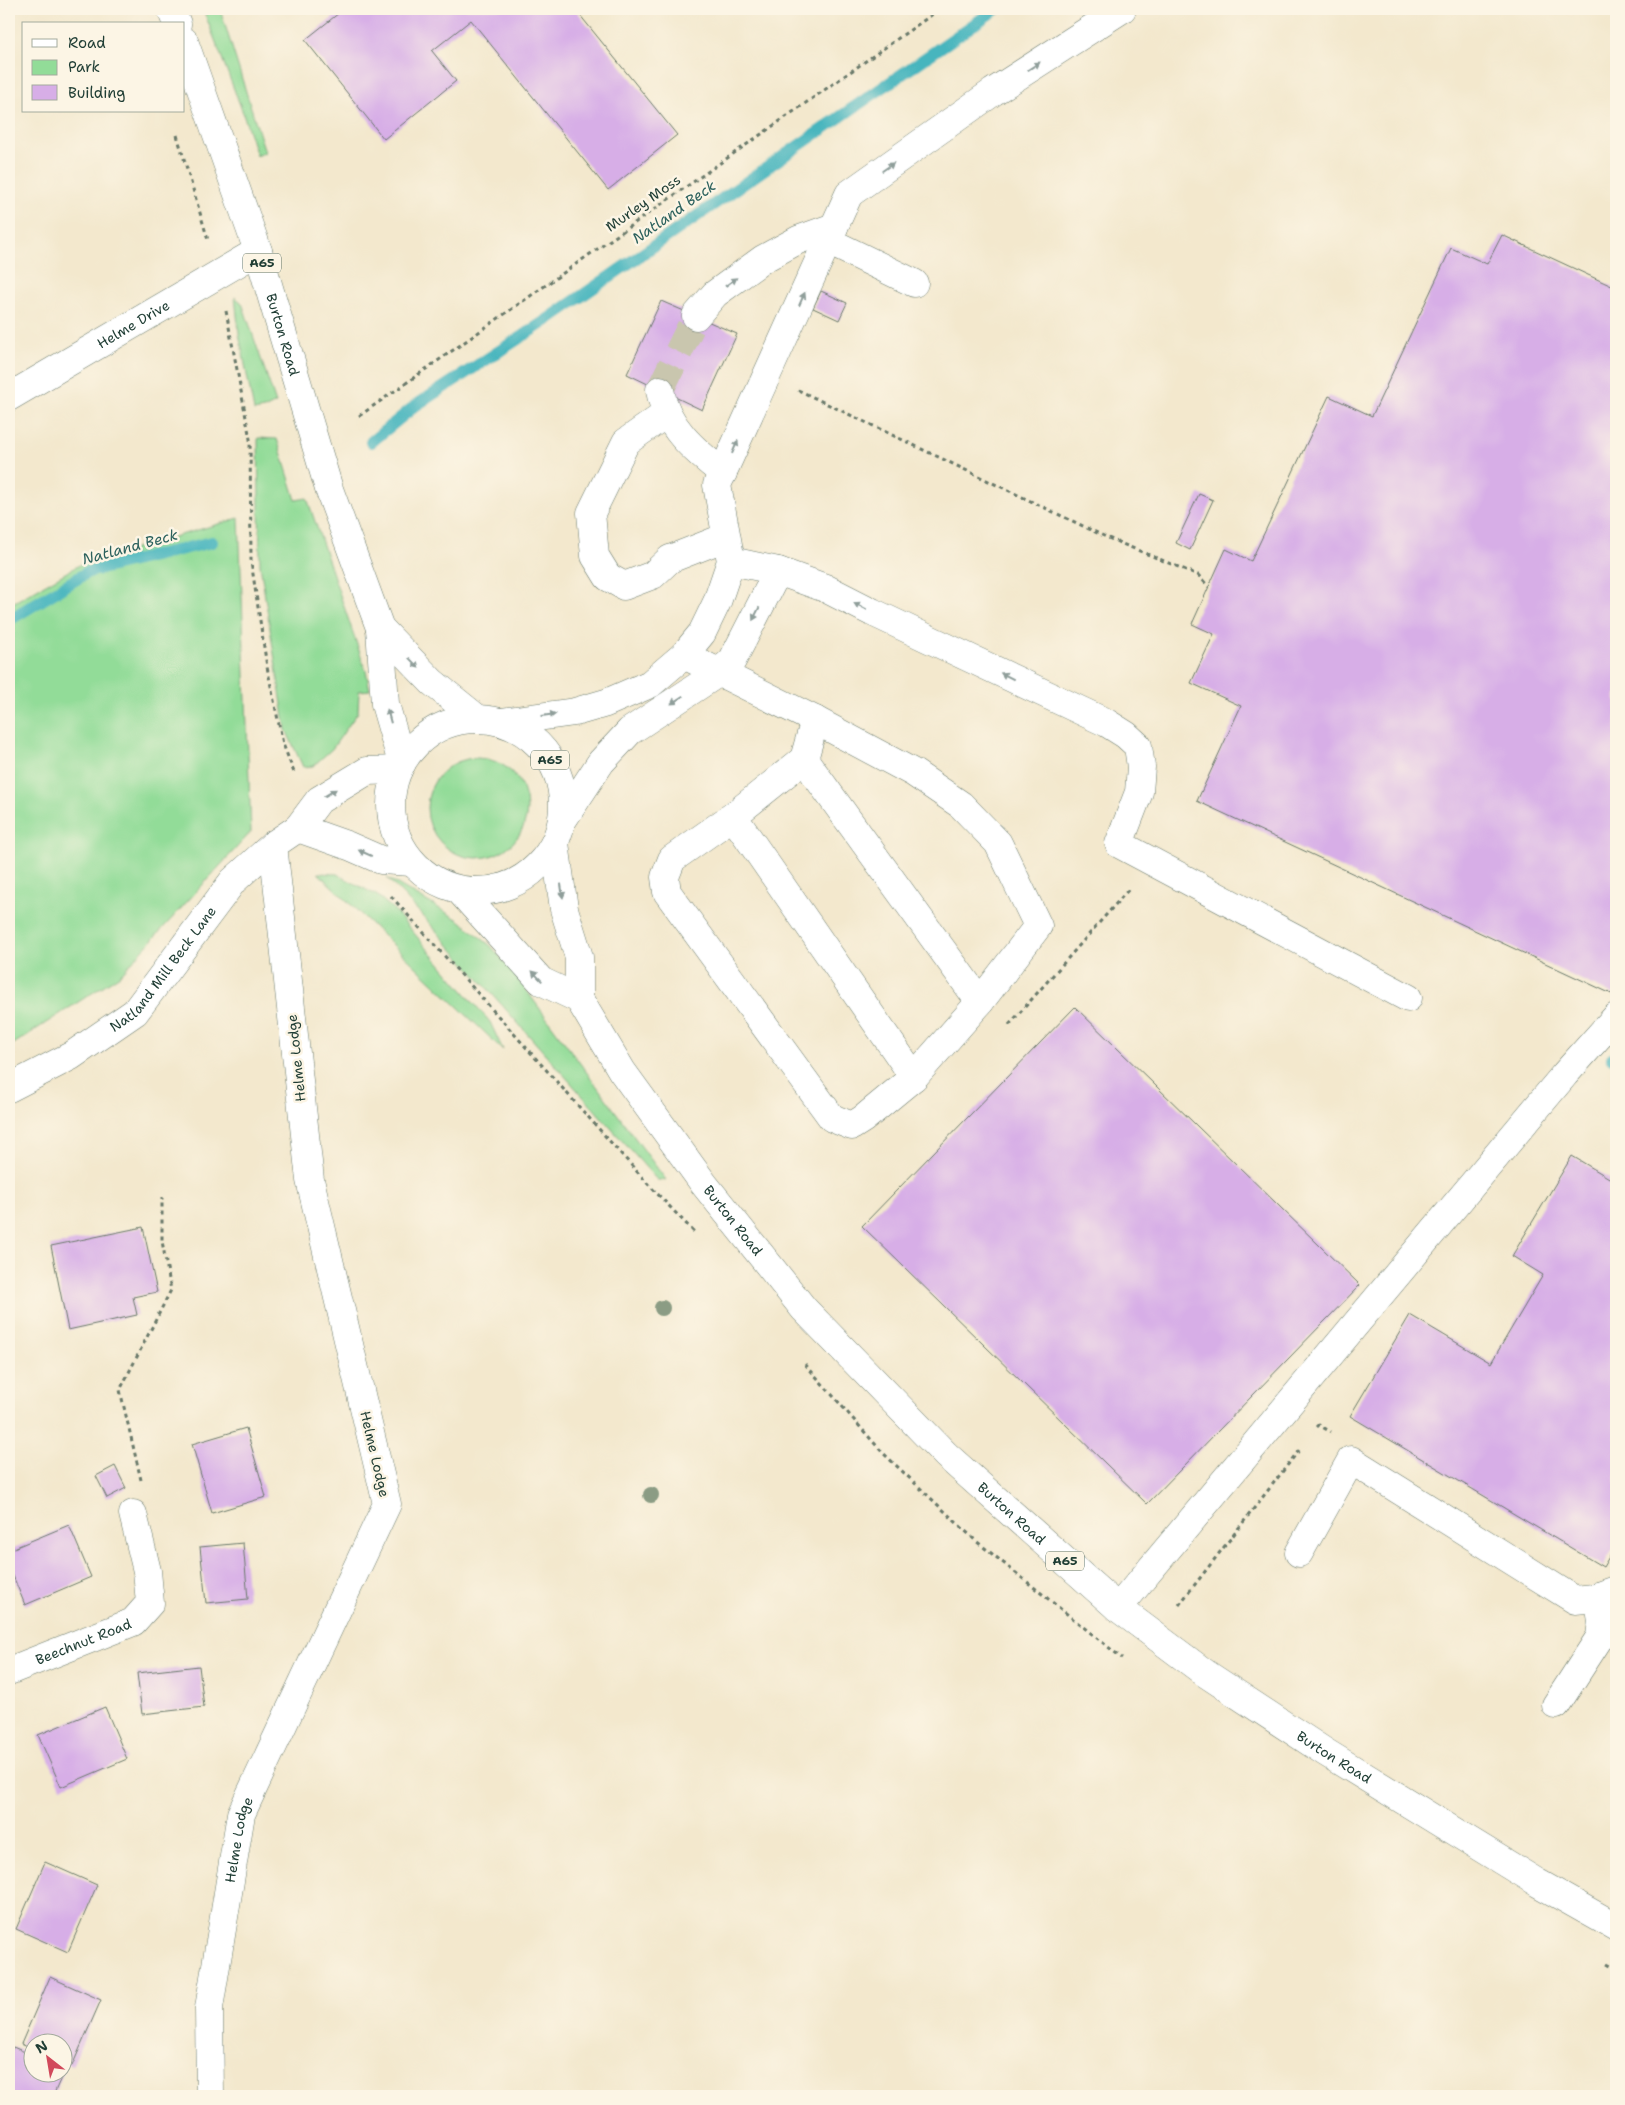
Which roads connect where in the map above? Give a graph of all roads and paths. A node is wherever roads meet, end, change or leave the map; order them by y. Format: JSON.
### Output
{"nodes":[{"id":1,"x":171,"y":9,"type":"edge"},
{"id":2,"x":940,"y":9,"type":"edge"},
{"id":3,"x":1122,"y":9,"type":"edge"},
{"id":4,"x":176,"y":22,"type":"edge"},
{"id":5,"x":185,"y":44,"type":"edge"},
{"id":6,"x":175,"y":128,"type":"dead end"},
{"id":7,"x":831,"y":234,"type":"junction"},
{"id":8,"x":208,"y":242,"type":"dead end"},
{"id":9,"x":258,"y":250,"type":"junction"},
{"id":10,"x":914,"y":283,"type":"dead end"},
{"id":11,"x":225,"y":302,"type":"dead end"},
{"id":12,"x":696,"y":316,"type":"tunnel mouth"},
{"id":13,"x":767,"y":375,"type":"junction"},
{"id":14,"x":9,"y":397,"type":"edge"},
{"id":15,"x":359,"y":416,"type":"dead end"},
{"id":16,"x":723,"y":473,"type":"junction"},
{"id":17,"x":728,"y":549,"type":"junction"},
{"id":18,"x":778,"y":571,"type":"junction"},
{"id":19,"x":1209,"y":587,"type":"dead end"},
{"id":20,"x":380,"y":628,"type":"junction"},
{"id":21,"x":684,"y":655,"type":"junction"},
{"id":22,"x":718,"y":673,"type":"junction"},
{"id":23,"x":490,"y":720,"type":"junction"},
{"id":24,"x":815,"y":720,"type":"junction"},
{"id":25,"x":804,"y":758,"type":"junction"},
{"id":26,"x":400,"y":767,"type":"junction"},
{"id":27,"x":296,"y":778,"type":"dead end"},
{"id":28,"x":733,"y":816,"type":"junction"},
{"id":29,"x":298,"y":828,"type":"junction"},
{"id":30,"x":559,"y":831,"type":"junction"},
{"id":31,"x":273,"y":845,"type":"junction"},
{"id":32,"x":412,"y":862,"type":"junction"},
{"id":33,"x":1153,"y":862,"type":"junction"},
{"id":34,"x":459,"y":890,"type":"junction"},
{"id":35,"x":1408,"y":998,"type":"dead end"},
{"id":36,"x":579,"y":999,"type":"junction"},
{"id":37,"x":980,"y":1002,"type":"junction"},
{"id":38,"x":1616,"y":1017,"type":"edge"},
{"id":39,"x":914,"y":1077,"type":"junction"},
{"id":40,"x":9,"y":1088,"type":"edge"},
{"id":41,"x":162,"y":1197,"type":"dead end"},
{"id":42,"x":1319,"y":1425,"type":"dead end"},
{"id":43,"x":1313,"y":1432,"type":"dead end"},
{"id":44,"x":1301,"y":1448,"type":"dead end"},
{"id":45,"x":133,"y":1514,"type":"joint"},
{"id":46,"x":1299,"y":1553,"type":"dead end"},
{"id":47,"x":1607,"y":1593,"type":"edge"},
{"id":48,"x":1179,"y":1605,"type":"dead end"},
{"id":49,"x":1118,"y":1608,"type":"junction"},
{"id":50,"x":9,"y":1671,"type":"edge"},
{"id":51,"x":1556,"y":1705,"type":"dead end"},
{"id":52,"x":1616,"y":1927,"type":"edge"},
{"id":53,"x":210,"y":2096,"type":"edge"}],
"edges":[{"from":1,"to":4,"type":"main road"},
{"from":2,"to":15,"type":"path","name":"Murley Moss"},
{"from":7,"to":3,"type":"main road","one_way":true},
{"from":5,"to":9,"type":"main road","name":"Burton Road","number":"A65"},
{"from":6,"to":8,"type":"path"},
{"from":7,"to":10,"type":"main road"},
{"from":12,"to":7,"type":"main road","one_way":true},
{"from":13,"to":7,"type":"main road","one_way":true},
{"from":9,"to":14,"type":"main road","name":"Helme Drive"},
{"from":9,"to":20,"type":"main road","name":"Burton Road","number":"A65"},
{"from":11,"to":27,"type":"path"},
{"from":16,"to":13,"type":"main road","one_way":true},
{"from":13,"to":19,"type":"path"},
{"from":16,"to":17,"type":"main road"},
{"from":16,"to":17,"type":"main road"},
{"from":17,"to":18,"type":"main road"},
{"from":17,"to":21,"type":"main road"},
{"from":18,"to":22,"type":"main road","one_way":true},
{"from":33,"to":18,"type":"main road","one_way":true},
{"from":20,"to":23,"type":"main road","name":"Burton Road","number":"A65","one_way":true},
{"from":26,"to":20,"type":"main road","name":"Burton Road","number":"A65","one_way":true},
{"from":21,"to":22,"type":"main road"},
{"from":23,"to":21,"type":"main road","one_way":true},
{"from":22,"to":24,"type":"main road"},
{"from":22,"to":30,"type":"main road","one_way":true},
{"from":23,"to":26,"type":"main road"},
{"from":23,"to":30,"type":"main road","number":"A65"},
{"from":24,"to":25,"type":"main road"},
{"from":24,"to":37,"type":"main road"},
{"from":25,"to":28,"type":"main road"},
{"from":25,"to":37,"type":"main road"},
{"from":29,"to":26,"type":"main road","name":"Natland Mill Beck Lane","one_way":true},
{"from":26,"to":32,"type":"main road"},
{"from":28,"to":39,"type":"main road"},
{"from":28,"to":39,"type":"main road"},
{"from":29,"to":31,"type":"main road","name":"Natland Mill Beck Lane"},
{"from":32,"to":29,"type":"main road","one_way":true},
{"from":30,"to":34,"type":"main road"},
{"from":30,"to":36,"type":"main road","number":"A65","one_way":true},
{"from":31,"to":40,"type":"main road","name":"Natland Mill Beck Lane"},
{"from":31,"to":53,"type":"main road","name":"Helme Lodge"},
{"from":32,"to":34,"type":"main road"},
{"from":33,"to":35,"type":"main road"},
{"from":33,"to":37,"type":"path"},
{"from":36,"to":34,"type":"main road","one_way":true},
{"from":36,"to":49,"type":"main road","name":"Burton Road","number":"A65"},
{"from":37,"to":39,"type":"main road"},
{"from":38,"to":49,"type":"main road"},
{"from":41,"to":45,"type":"path"},
{"from":42,"to":43,"type":"path"},
{"from":44,"to":48,"type":"path"},
{"from":45,"to":50,"type":"main road","name":"Beechnut Road"},
{"from":46,"to":47,"type":"main road"},
{"from":47,"to":51,"type":"main road"},
{"from":49,"to":52,"type":"main road","name":"Burton Road","number":"A65"}]}
